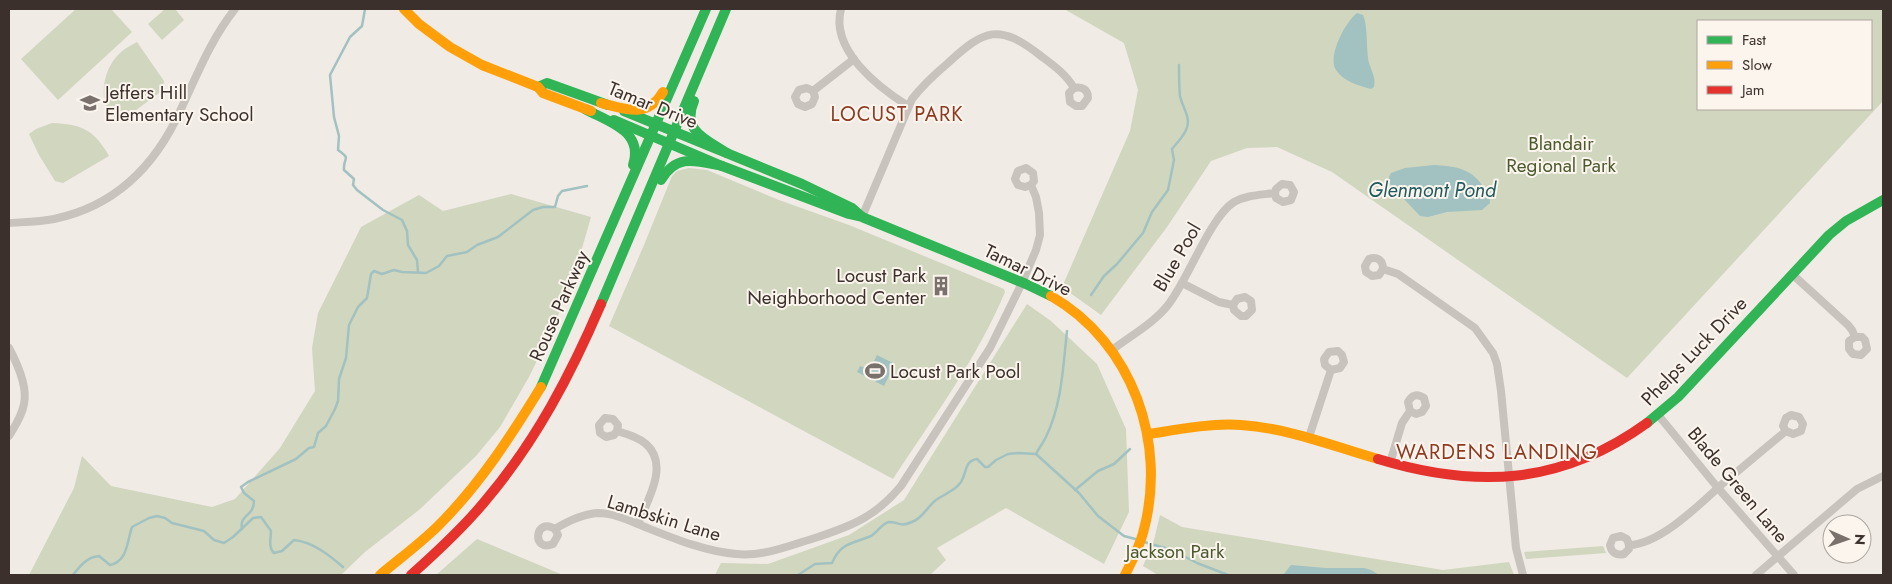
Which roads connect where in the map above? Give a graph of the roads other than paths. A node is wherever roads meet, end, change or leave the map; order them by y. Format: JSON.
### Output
{"nodes":[{"id":1,"x":235,"y":9,"type":"edge"},
{"id":2,"x":404,"y":9,"type":"edge"},
{"id":3,"x":702,"y":9,"type":"edge"},
{"id":4,"x":706,"y":9,"type":"edge"},
{"id":5,"x":841,"y":9,"type":"edge"},
{"id":6,"x":724,"y":13,"type":"edge"},
{"id":7,"x":854,"y":59,"type":"junction"},
{"id":8,"x":538,"y":86,"type":"junction"},
{"id":9,"x":1074,"y":88,"type":"dead end"},
{"id":10,"x":812,"y":91,"type":"dead end"},
{"id":11,"x":601,"y":103,"type":"junction"},
{"id":12,"x":908,"y":106,"type":"junction"},
{"id":13,"x":585,"y":109,"type":"junction"},
{"id":14,"x":656,"y":123,"type":"junction"},
{"id":15,"x":675,"y":131,"type":"junction"},
{"id":16,"x":652,"y":135,"type":"junction"},
{"id":17,"x":670,"y":143,"type":"junction"},
{"id":18,"x":727,"y":152,"type":"junction"},
{"id":19,"x":722,"y":166,"type":"junction"},
{"id":20,"x":1031,"y":185,"type":"dead end"},
{"id":21,"x":1275,"y":193,"type":"dead end"},
{"id":22,"x":1883,"y":200,"type":"edge"},
{"id":23,"x":862,"y":217,"type":"junction"},
{"id":24,"x":9,"y":224,"type":"edge"},
{"id":25,"x":623,"y":250,"type":"junction"},
{"id":26,"x":1383,"y":269,"type":"dead end"},
{"id":27,"x":1792,"y":274,"type":"junction"},
{"id":28,"x":592,"y":275,"type":"junction"},
{"id":29,"x":1022,"y":283,"type":"junction"},
{"id":30,"x":1182,"y":283,"type":"junction"},
{"id":31,"x":1234,"y":305,"type":"dead end"},
{"id":32,"x":1855,"y":337,"type":"dead end"},
{"id":33,"x":9,"y":348,"type":"edge"},
{"id":34,"x":1112,"y":350,"type":"junction"},
{"id":35,"x":1331,"y":370,"type":"dead end"},
{"id":36,"x":1410,"y":410,"type":"dead end"},
{"id":37,"x":1659,"y":416,"type":"junction"},
{"id":38,"x":617,"y":431,"type":"dead end"},
{"id":39,"x":1786,"y":431,"type":"dead end"},
{"id":40,"x":1150,"y":434,"type":"junction"},
{"id":41,"x":9,"y":436,"type":"edge"},
{"id":42,"x":1309,"y":437,"type":"junction"},
{"id":43,"x":1390,"y":463,"type":"junction"},
{"id":44,"x":1883,"y":476,"type":"edge"},
{"id":45,"x":1510,"y":478,"type":"junction"},
{"id":46,"x":1718,"y":488,"type":"junction"},
{"id":47,"x":638,"y":524,"type":"junction"},
{"id":48,"x":555,"y":529,"type":"dead end"},
{"id":49,"x":1630,"y":545,"type":"dead end"},
{"id":50,"x":1778,"y":557,"type":"junction"},
{"id":51,"x":380,"y":575,"type":"edge"},
{"id":52,"x":411,"y":575,"type":"edge"},
{"id":53,"x":1125,"y":575,"type":"edge"},
{"id":54,"x":1523,"y":575,"type":"edge"},
{"id":55,"x":1756,"y":575,"type":"edge"},
{"id":56,"x":1794,"y":575,"type":"edge"}],
"edges":[{"from":1,"to":24,"type":"street"},
{"from":2,"to":8,"type":"street","name":"Tamar Drive"},
{"from":3,"to":11,"type":"street"},
{"from":4,"to":14,"type":"street","name":"Rouse Parkway"},
{"from":5,"to":7,"type":"street"},
{"from":6,"to":15,"type":"street","name":"Rouse Parkway"},
{"from":6,"to":18,"type":"street"},
{"from":7,"to":10,"type":"street"},
{"from":7,"to":12,"type":"street"},
{"from":8,"to":11,"type":"street","name":"Tamar Drive"},
{"from":8,"to":13,"type":"street","name":"Tamar Drive"},
{"from":9,"to":12,"type":"street"},
{"from":11,"to":14,"type":"street","name":"Tamar Drive"},
{"from":12,"to":23,"type":"street"},
{"from":13,"to":16,"type":"street","name":"Tamar Drive"},
{"from":13,"to":28,"type":"street"},
{"from":14,"to":15,"type":"street","name":"Tamar Drive"},
{"from":14,"to":16,"type":"street","name":"Rouse Parkway"},
{"from":15,"to":17,"type":"street","name":"Rouse Parkway"},
{"from":15,"to":18,"type":"street","name":"Tamar Drive"},
{"from":16,"to":17,"type":"street","name":"Tamar Drive"},
{"from":16,"to":28,"type":"street","name":"Rouse Parkway"},
{"from":17,"to":19,"type":"street","name":"Tamar Drive"},
{"from":17,"to":25,"type":"street","name":"Rouse Parkway"},
{"from":18,"to":23,"type":"street","name":"Tamar Drive"},
{"from":19,"to":23,"type":"street","name":"Tamar Drive"},
{"from":19,"to":25,"type":"street"},
{"from":20,"to":29,"type":"street","name":"Lambskin Lane"},
{"from":21,"to":30,"type":"street","name":"Blue Pool"},
{"from":22,"to":27,"type":"street","name":"Phelps Luck Drive"},
{"from":23,"to":29,"type":"street","name":"Tamar Drive"},
{"from":25,"to":52,"type":"street","name":"Rouse Parkway"},
{"from":26,"to":45,"type":"street"},
{"from":27,"to":32,"type":"street"},
{"from":27,"to":37,"type":"street","name":"Phelps Luck Drive"},
{"from":28,"to":51,"type":"street","name":"Rouse Parkway"},
{"from":29,"to":34,"type":"street","name":"Tamar Drive"},
{"from":29,"to":47,"type":"street","name":"Lambskin Lane"},
{"from":30,"to":31,"type":"street"},
{"from":30,"to":34,"type":"street","name":"Blue Pool"},
{"from":33,"to":41,"type":"street"},
{"from":34,"to":40,"type":"street","name":"Tamar Drive"},
{"from":35,"to":42,"type":"street"},
{"from":36,"to":43,"type":"street"},
{"from":37,"to":45,"type":"street","name":"Phelps Luck Drive"},
{"from":37,"to":46,"type":"street","name":"Blade Green Lane"},
{"from":38,"to":47,"type":"street"},
{"from":39,"to":46,"type":"street"},
{"from":40,"to":42,"type":"street","name":"Phelps Luck Drive"},
{"from":40,"to":53,"type":"street","name":"Tamar Drive"},
{"from":42,"to":43,"type":"street","name":"Phelps Luck Drive"},
{"from":43,"to":45,"type":"street","name":"Phelps Luck Drive"},
{"from":44,"to":50,"type":"street"},
{"from":45,"to":54,"type":"street"},
{"from":46,"to":49,"type":"street"},
{"from":46,"to":50,"type":"street","name":"Blade Green Lane"},
{"from":47,"to":48,"type":"street","name":"Lambskin Lane"},
{"from":50,"to":55,"type":"street"},
{"from":50,"to":56,"type":"street","name":"Blade Green Lane"}]}
